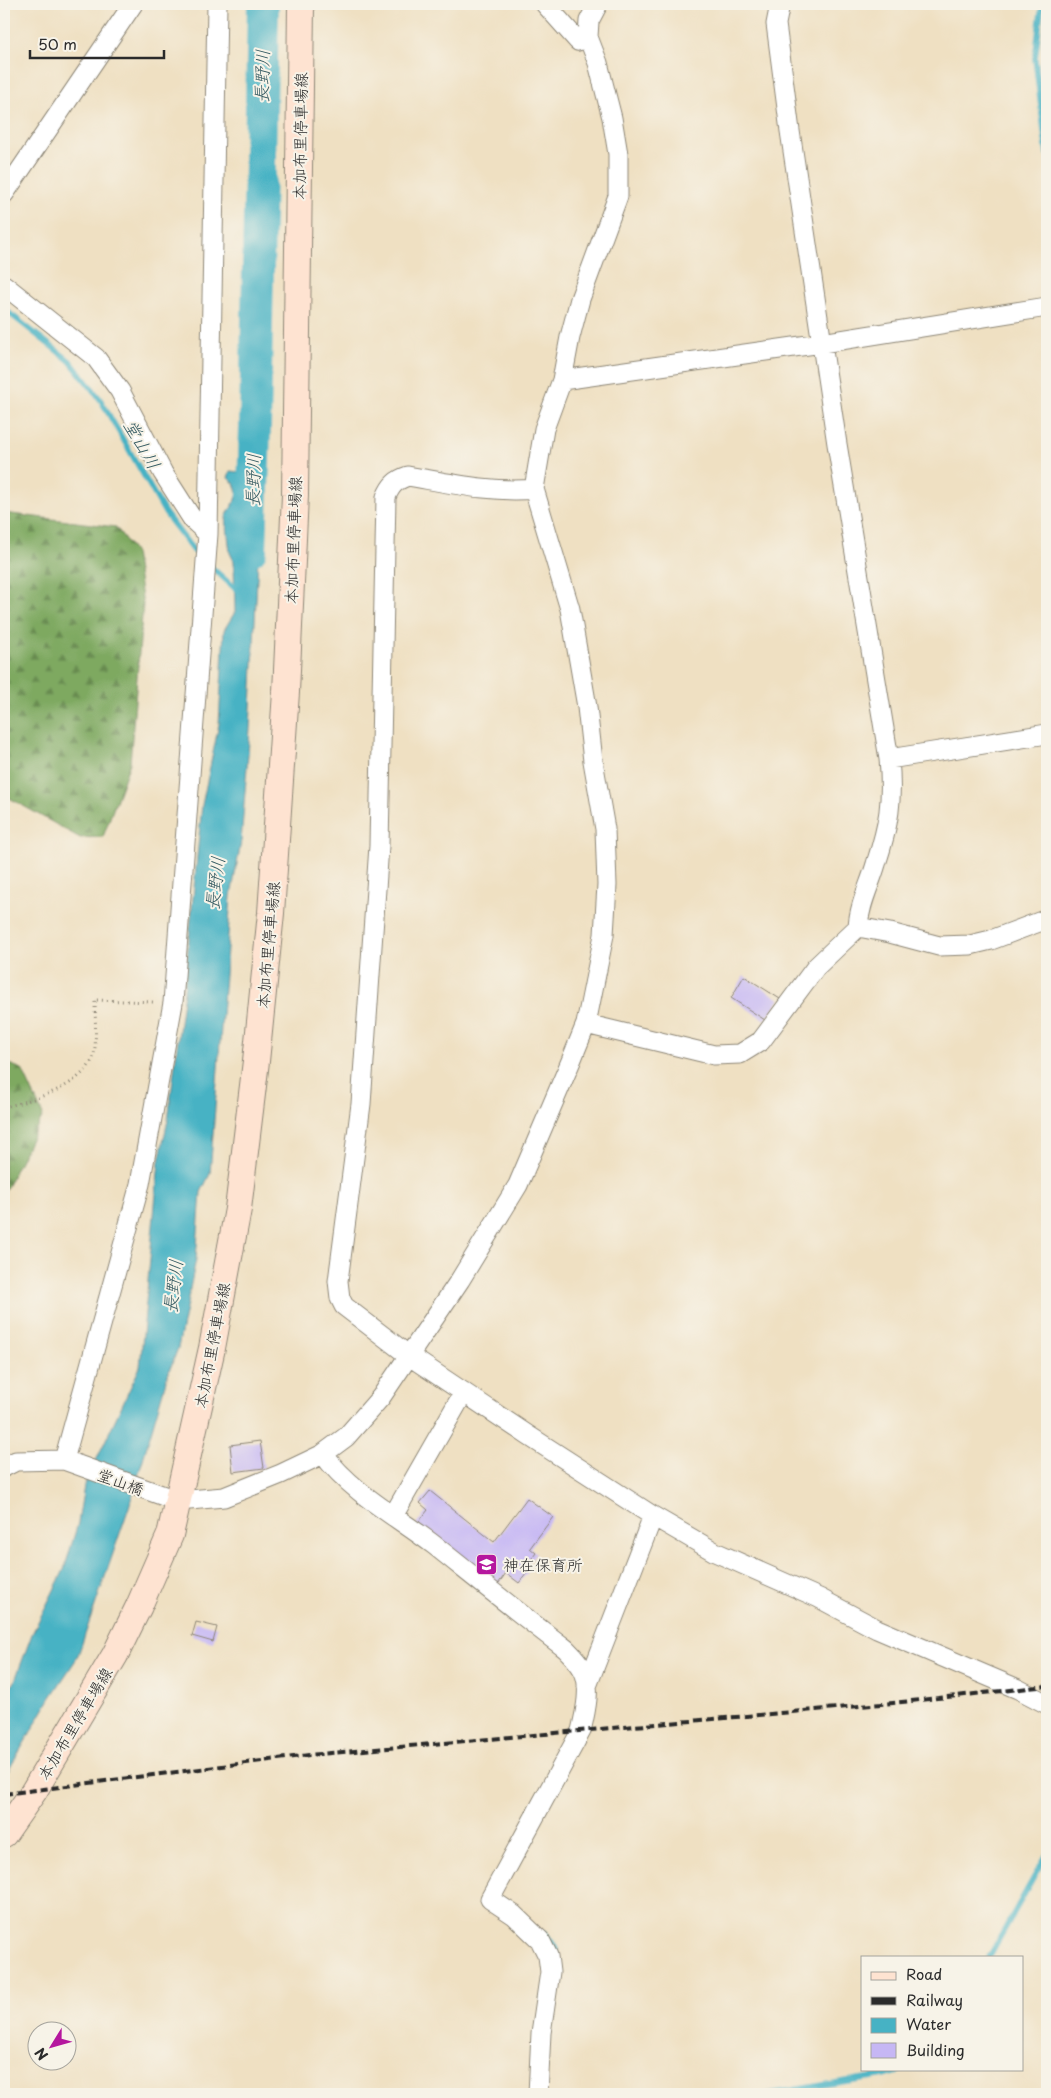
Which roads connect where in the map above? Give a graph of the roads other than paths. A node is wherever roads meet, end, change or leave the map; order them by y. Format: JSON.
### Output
{"nodes":[{"id":1,"x":133,"y":4,"type":"edge"},
{"id":2,"x":217,"y":4,"type":"edge"},
{"id":3,"x":301,"y":4,"type":"edge"},
{"id":4,"x":545,"y":4,"type":"edge"},
{"id":5,"x":598,"y":4,"type":"edge"},
{"id":6,"x":780,"y":4,"type":"edge"},
{"id":7,"x":588,"y":37,"type":"junction"},
{"id":8,"x":4,"y":194,"type":"edge"},
{"id":9,"x":4,"y":285,"type":"edge"},
{"id":10,"x":1047,"y":306,"type":"edge"},
{"id":11,"x":822,"y":344,"type":"junction"},
{"id":12,"x":562,"y":380,"type":"junction"},
{"id":13,"x":534,"y":489,"type":"junction"},
{"id":14,"x":208,"y":534,"type":"junction"},
{"id":15,"x":1047,"y":734,"type":"edge"},
{"id":16,"x":889,"y":759,"type":"junction"},
{"id":17,"x":1047,"y":920,"type":"edge"},
{"id":18,"x":858,"y":927,"type":"junction"},
{"id":19,"x":586,"y":1024,"type":"junction"},
{"id":20,"x":408,"y":1355,"type":"junction"},
{"id":21,"x":464,"y":1392,"type":"junction"},
{"id":22,"x":323,"y":1454,"type":"junction"},
{"id":23,"x":64,"y":1460,"type":"junction"},
{"id":24,"x":4,"y":1467,"type":"edge"},
{"id":25,"x":178,"y":1502,"type":"junction"},
{"id":26,"x":392,"y":1516,"type":"junction"},
{"id":27,"x":653,"y":1516,"type":"junction"},
{"id":28,"x":586,"y":1686,"type":"junction"},
{"id":29,"x":1047,"y":1704,"type":"edge"},
{"id":30,"x":4,"y":1834,"type":"edge"},
{"id":31,"x":538,"y":2094,"type":"edge"}],
"edges":[{"from":1,"to":8,"type":"street"},
{"from":2,"to":14,"type":"street"},
{"from":3,"to":25,"type":"main road","name":"本加布里停車場線"},
{"from":4,"to":7,"type":"street"},
{"from":5,"to":7,"type":"street"},
{"from":6,"to":11,"type":"street"},
{"from":7,"to":12,"type":"street"},
{"from":9,"to":14,"type":"street"},
{"from":10,"to":11,"type":"street"},
{"from":11,"to":12,"type":"street"},
{"from":11,"to":16,"type":"street"},
{"from":12,"to":13,"type":"street"},
{"from":13,"to":19,"type":"street"},
{"from":13,"to":20,"type":"street"},
{"from":14,"to":23,"type":"street"},
{"from":15,"to":16,"type":"street"},
{"from":16,"to":18,"type":"street"},
{"from":17,"to":18,"type":"street"},
{"from":18,"to":19,"type":"street"},
{"from":19,"to":20,"type":"street"},
{"from":20,"to":21,"type":"street"},
{"from":20,"to":22,"type":"street"},
{"from":21,"to":26,"type":"street"},
{"from":21,"to":27,"type":"street"},
{"from":22,"to":25,"type":"street"},
{"from":22,"to":26,"type":"street"},
{"from":23,"to":24,"type":"street"},
{"from":23,"to":25,"type":"street","name":"堂山橋"},
{"from":25,"to":30,"type":"main road","name":"本加布里停車場線"},
{"from":26,"to":28,"type":"street"},
{"from":27,"to":28,"type":"street"},
{"from":27,"to":29,"type":"street"},
{"from":28,"to":31,"type":"street"}]}
